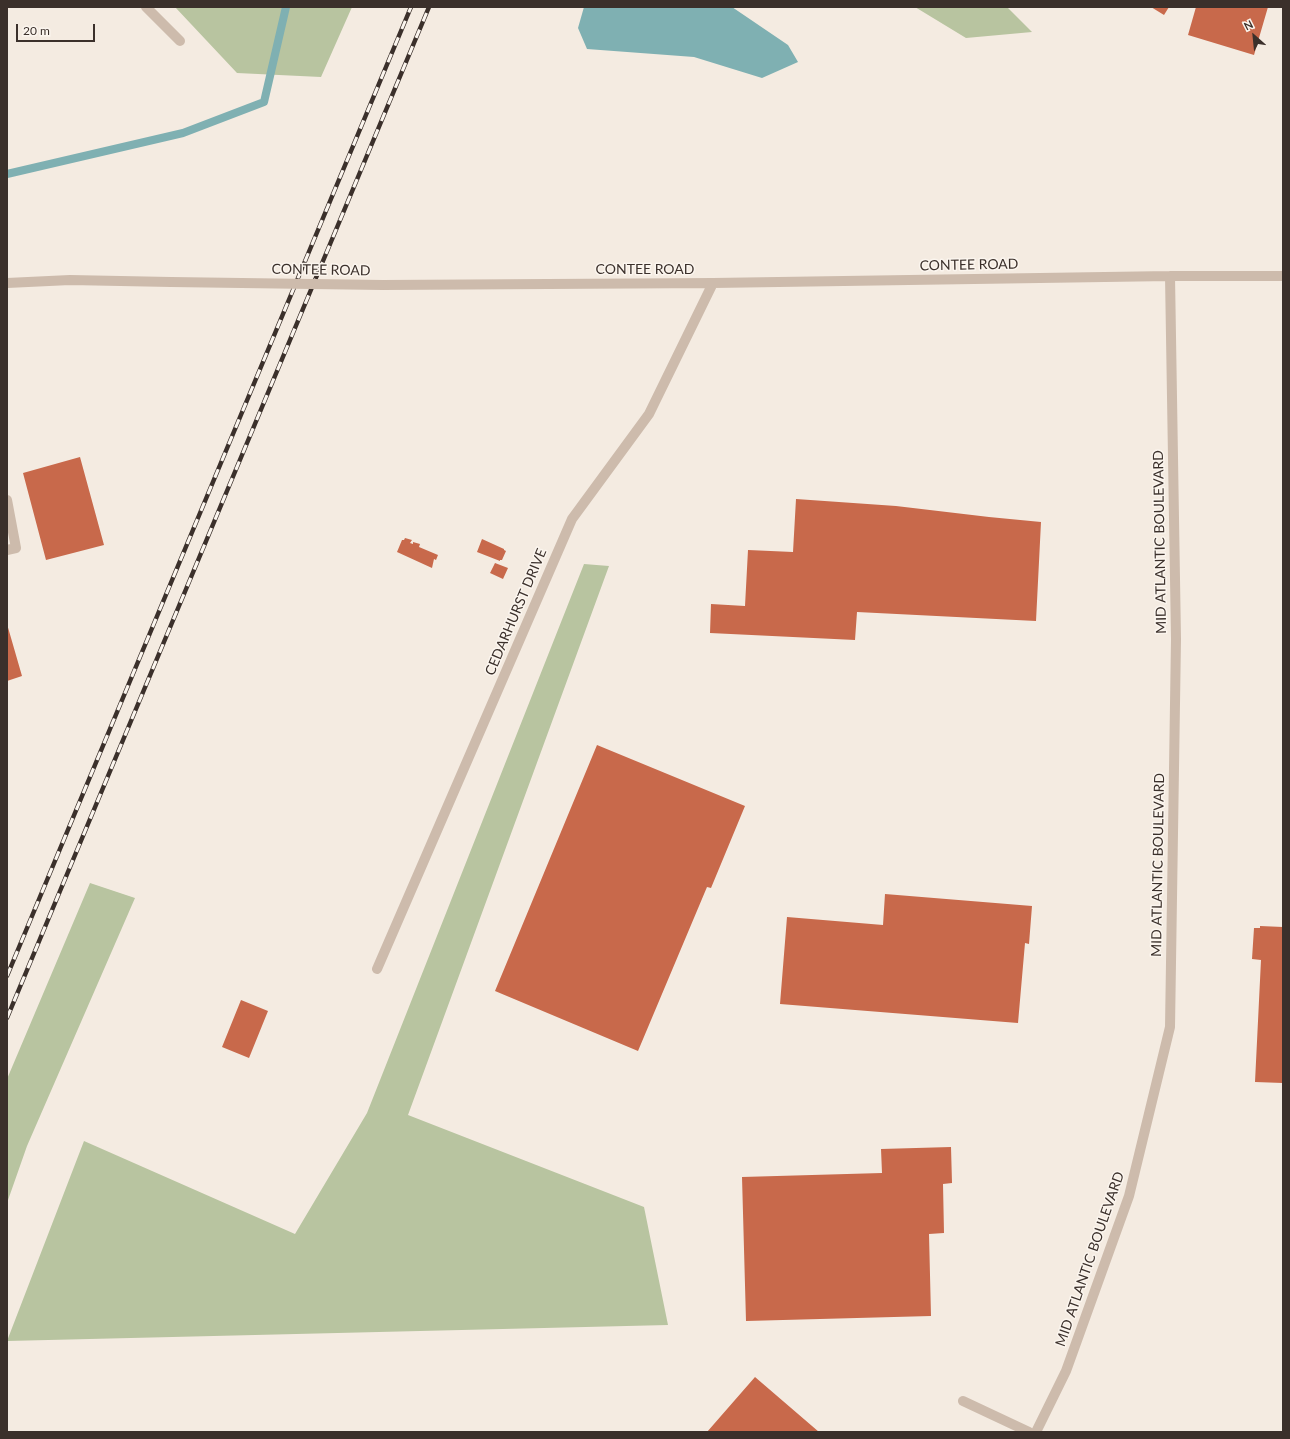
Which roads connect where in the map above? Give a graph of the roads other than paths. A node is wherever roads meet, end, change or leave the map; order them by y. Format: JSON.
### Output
{"nodes":[{"id":1,"x":146,"y":7,"type":"edge"},
{"id":2,"x":180,"y":41,"type":"dead end"},
{"id":3,"x":1170,"y":276,"type":"junction"},
{"id":4,"x":1283,"y":276,"type":"edge"},
{"id":5,"x":7,"y":283,"type":"edge"},
{"id":6,"x":713,"y":283,"type":"junction"},
{"id":7,"x":7,"y":500,"type":"edge"},
{"id":8,"x":7,"y":550,"type":"edge"},
{"id":9,"x":377,"y":970,"type":"dead end"},
{"id":10,"x":963,"y":1400,"type":"dead end"},
{"id":11,"x":1029,"y":1432,"type":"edge"},
{"id":12,"x":1036,"y":1432,"type":"edge"}],
"edges":[{"from":1,"to":2,"type":"street"},
{"from":3,"to":4,"type":"street","name":"CONTEE ROAD"},
{"from":3,"to":6,"type":"street","name":"CONTEE ROAD"},
{"from":3,"to":12,"type":"street","name":"MID ATLANTIC BOULEVARD"},
{"from":5,"to":6,"type":"street","name":"CONTEE ROAD","bridge":true},
{"from":6,"to":9,"type":"street","name":"CEDARHURST DRIVE"},
{"from":7,"to":8,"type":"street"},
{"from":10,"to":11,"type":"street"}]}
